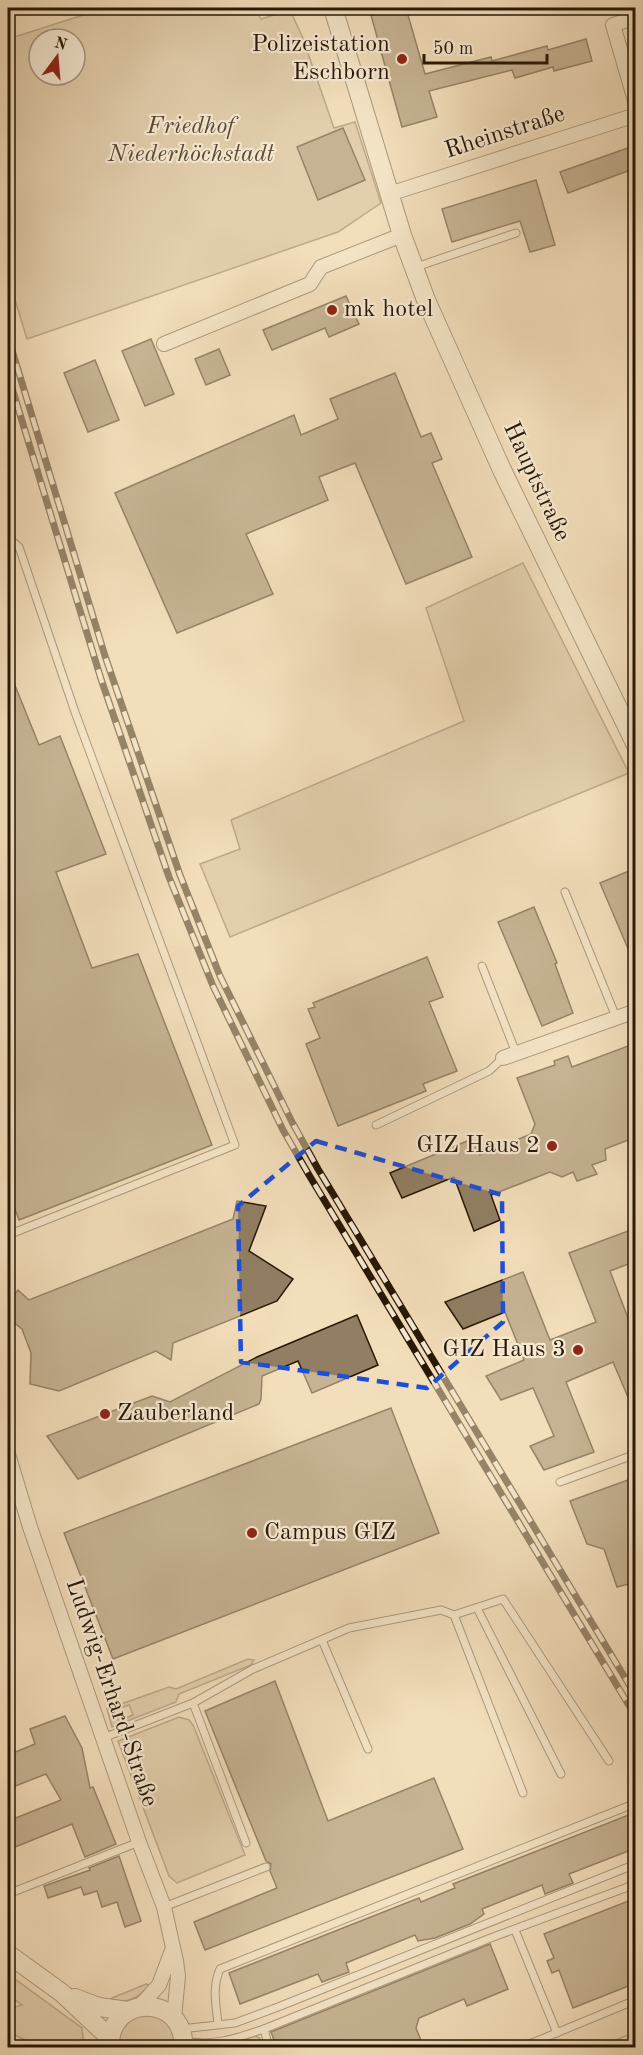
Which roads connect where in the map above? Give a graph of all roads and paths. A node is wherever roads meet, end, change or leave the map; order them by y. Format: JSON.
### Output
{"nodes":[{"id":1,"x":333,"y":8,"type":"edge"},
{"id":2,"x":636,"y":17,"type":"edge"},
{"id":3,"x":636,"y":104,"type":"edge"},
{"id":4,"x":636,"y":115,"type":"edge"},
{"id":5,"x":389,"y":194,"type":"junction"},
{"id":6,"x":516,"y":233,"type":"dead end"},
{"id":7,"x":402,"y":235,"type":"junction"},
{"id":8,"x":413,"y":268,"type":"junction"},
{"id":9,"x":164,"y":344,"type":"dead end"},
{"id":10,"x":8,"y":537,"type":"edge"},
{"id":11,"x":636,"y":745,"type":"edge"},
{"id":12,"x":565,"y":892,"type":"dead end"},
{"id":13,"x":482,"y":966,"type":"dead end"},
{"id":14,"x":636,"y":1011,"type":"edge"},
{"id":15,"x":616,"y":1017,"type":"junction"},
{"id":16,"x":510,"y":1055,"type":"junction"},
{"id":17,"x":376,"y":1125,"type":"dead end"},
{"id":18,"x":8,"y":1235,"type":"edge"},
{"id":19,"x":8,"y":1454,"type":"edge"},
{"id":20,"x":636,"y":1454,"type":"edge"},
{"id":21,"x":560,"y":1482,"type":"dead end"},
{"id":22,"x":477,"y":1608,"type":"junction"},
{"id":23,"x":454,"y":1615,"type":"junction"},
{"id":24,"x":322,"y":1640,"type":"junction"},
{"id":25,"x":193,"y":1703,"type":"junction"},
{"id":26,"x":103,"y":1738,"type":"junction"},
{"id":27,"x":368,"y":1749,"type":"dead end"},
{"id":28,"x":609,"y":1761,"type":"dead end"},
{"id":29,"x":561,"y":1774,"type":"dead end"},
{"id":30,"x":523,"y":1793,"type":"dead end"},
{"id":31,"x":636,"y":1803,"type":"edge"},
{"id":32,"x":139,"y":1842,"type":"junction"},
{"id":33,"x":246,"y":1843,"type":"dead end"},
{"id":34,"x":636,"y":1864,"type":"edge"},
{"id":35,"x":266,"y":1867,"type":"dead end"},
{"id":36,"x":636,"y":1884,"type":"edge"},
{"id":37,"x":8,"y":1894,"type":"edge"},
{"id":38,"x":164,"y":1907,"type":"junction"},
{"id":39,"x":515,"y":1930,"type":"junction"},
{"id":40,"x":426,"y":1944,"type":"dead end"},
{"id":41,"x":174,"y":1946,"type":"junction"},
{"id":42,"x":8,"y":1954,"type":"edge"},
{"id":43,"x":360,"y":1975,"type":"junction"},
{"id":44,"x":62,"y":1993,"type":"junction"},
{"id":45,"x":636,"y":2000,"type":"edge"},
{"id":46,"x":134,"y":2009,"type":"junction"},
{"id":47,"x":218,"y":2024,"type":"junction"},
{"id":48,"x":264,"y":2029,"type":"junction"},
{"id":49,"x":557,"y":2032,"type":"junction"},
{"id":50,"x":181,"y":2034,"type":"edge"},
{"id":51,"x":636,"y":2036,"type":"edge"},
{"id":52,"x":110,"y":2043,"type":"edge"},
{"id":53,"x":8,"y":2045,"type":"edge"},
{"id":54,"x":225,"y":2045,"type":"edge"},
{"id":55,"x":12,"y":2048,"type":"edge"},
{"id":56,"x":269,"y":2048,"type":"edge"},
{"id":57,"x":520,"y":2048,"type":"edge"},
{"id":58,"x":607,"y":2048,"type":"edge"}],
"edges":[{"from":1,"to":5,"type":"street","name":"Hauptstraße"},
{"from":2,"to":3,"type":"street"},
{"from":4,"to":5,"type":"street","name":"Rheinstraße"},
{"from":5,"to":7,"type":"street","name":"Hauptstraße"},
{"from":6,"to":8,"type":"lane"},
{"from":7,"to":8,"type":"street","name":"Hauptstraße"},
{"from":7,"to":9,"type":"street"},
{"from":8,"to":11,"type":"street","name":"Hauptstraße"},
{"from":10,"to":18,"type":"lane"},
{"from":12,"to":15,"type":"lane"},
{"from":13,"to":16,"type":"lane"},
{"from":14,"to":15,"type":"street"},
{"from":15,"to":16,"type":"street"},
{"from":16,"to":17,"type":"lane"},
{"from":19,"to":26,"type":"street","name":"Ludwig-Erhard-Straße"},
{"from":20,"to":21,"type":"lane"},
{"from":22,"to":23,"type":"lane"},
{"from":22,"to":28,"type":"lane"},
{"from":22,"to":29,"type":"lane"},
{"from":23,"to":24,"type":"lane"},
{"from":23,"to":30,"type":"lane"},
{"from":24,"to":25,"type":"lane"},
{"from":24,"to":27,"type":"lane"},
{"from":25,"to":26,"type":"lane"},
{"from":25,"to":33,"type":"lane"},
{"from":26,"to":32,"type":"street","name":"Ludwig-Erhard-Straße"},
{"from":31,"to":47,"type":"lane"},
{"from":32,"to":37,"type":"lane"},
{"from":32,"to":38,"type":"street","name":"Ludwig-Erhard-Straße"},
{"from":34,"to":43,"type":"lane"},
{"from":35,"to":38,"type":"lane"},
{"from":36,"to":39,"type":"lane"},
{"from":38,"to":41,"type":"street","name":"Ludwig-Erhard-Straße"},
{"from":39,"to":48,"type":"lane"},
{"from":39,"to":49,"type":"lane"},
{"from":40,"to":43,"type":"lane"},
{"from":41,"to":46,"type":"street"},
{"from":41,"to":50,"type":"street","name":"Ludwig-Erhard-Straße"},
{"from":42,"to":44,"type":"street"},
{"from":43,"to":47,"type":"lane"},
{"from":44,"to":46,"type":"street"},
{"from":44,"to":52,"type":"street"},
{"from":45,"to":49,"type":"lane"},
{"from":46,"to":50,"type":"street"},
{"from":46,"to":52,"type":"street"},
{"from":47,"to":50,"type":"lane"},
{"from":48,"to":54,"type":"lane"},
{"from":48,"to":56,"type":"lane"},
{"from":49,"to":57,"type":"lane"},
{"from":50,"to":54,"type":"lane"},
{"from":51,"to":58,"type":"lane"},
{"from":53,"to":55,"type":"street"}]}
